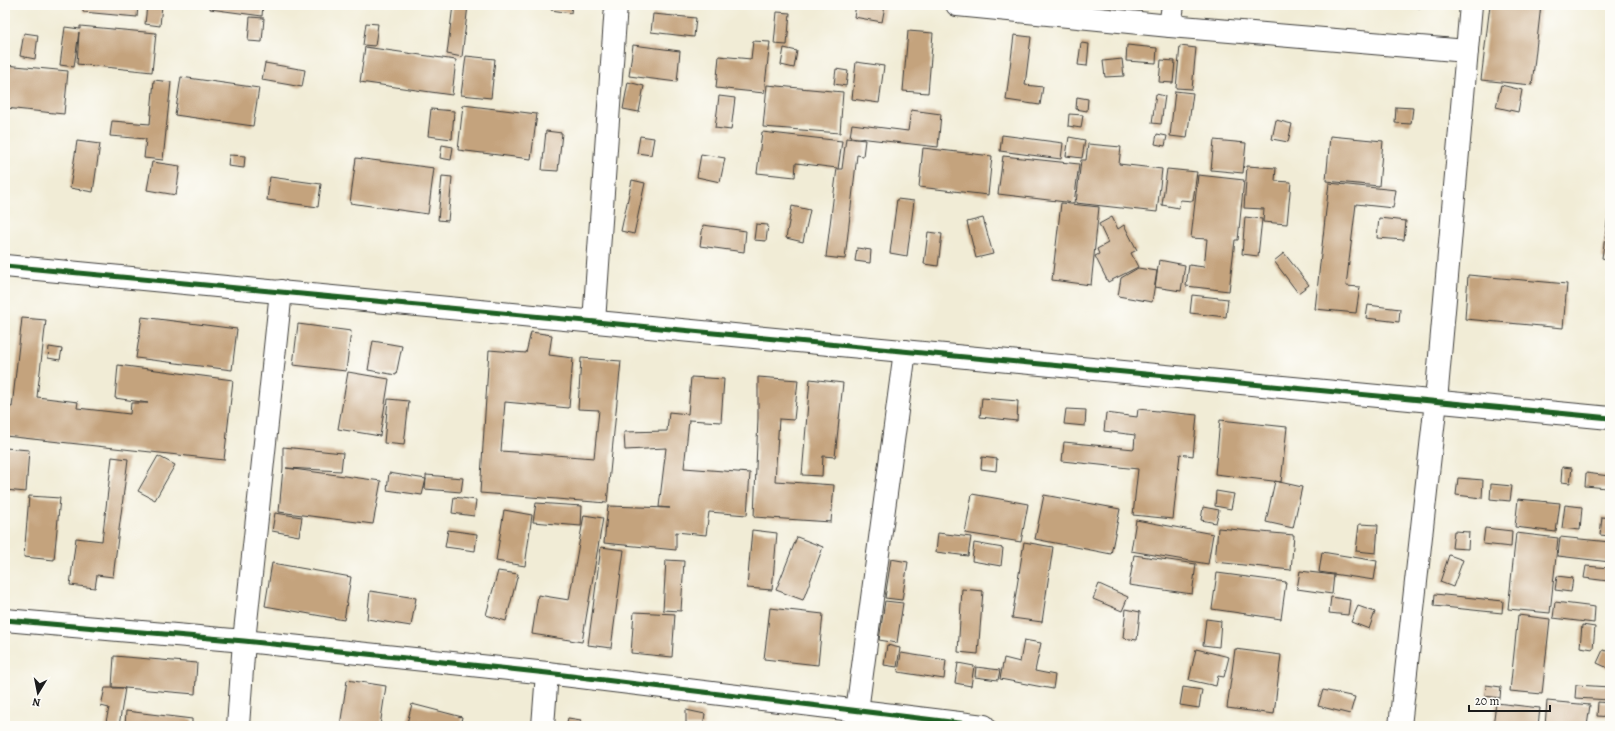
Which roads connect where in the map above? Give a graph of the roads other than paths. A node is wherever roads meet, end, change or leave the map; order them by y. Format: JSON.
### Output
{"nodes":[{"id":1,"x":616,"y":5,"type":"edge"},
{"id":2,"x":956,"y":5,"type":"edge"},
{"id":3,"x":1173,"y":5,"type":"edge"},
{"id":4,"x":1471,"y":5,"type":"edge"},
{"id":5,"x":1170,"y":26,"type":"junction"},
{"id":6,"x":1467,"y":51,"type":"junction"},
{"id":7,"x":5,"y":266,"type":"edge"},
{"id":8,"x":281,"y":291,"type":"junction"},
{"id":9,"x":594,"y":322,"type":"junction"},
{"id":10,"x":905,"y":351,"type":"junction"},
{"id":11,"x":1436,"y":401,"type":"junction"},
{"id":12,"x":1610,"y":418,"type":"edge"},
{"id":13,"x":5,"y":620,"type":"edge"},
{"id":14,"x":244,"y":641,"type":"junction"},
{"id":15,"x":547,"y":673,"type":"junction"},
{"id":16,"x":855,"y":718,"type":"edge"},
{"id":17,"x":238,"y":726,"type":"edge"},
{"id":18,"x":543,"y":726,"type":"edge"},
{"id":19,"x":984,"y":726,"type":"edge"},
{"id":20,"x":1400,"y":726,"type":"edge"}],
"edges":[{"from":1,"to":9,"type":"street"},
{"from":2,"to":5,"type":"street"},
{"from":3,"to":5,"type":"street"},
{"from":4,"to":6,"type":"street"},
{"from":5,"to":6,"type":"street"},
{"from":6,"to":11,"type":"street"},
{"from":7,"to":8,"type":"street"},
{"from":8,"to":9,"type":"street"},
{"from":8,"to":14,"type":"street"},
{"from":9,"to":10,"type":"street"},
{"from":10,"to":11,"type":"street"},
{"from":10,"to":16,"type":"street"},
{"from":11,"to":12,"type":"street"},
{"from":11,"to":20,"type":"street"},
{"from":13,"to":14,"type":"street"},
{"from":14,"to":15,"type":"street"},
{"from":14,"to":17,"type":"street"},
{"from":15,"to":16,"type":"street"},
{"from":15,"to":18,"type":"street"},
{"from":16,"to":19,"type":"street"}]}
